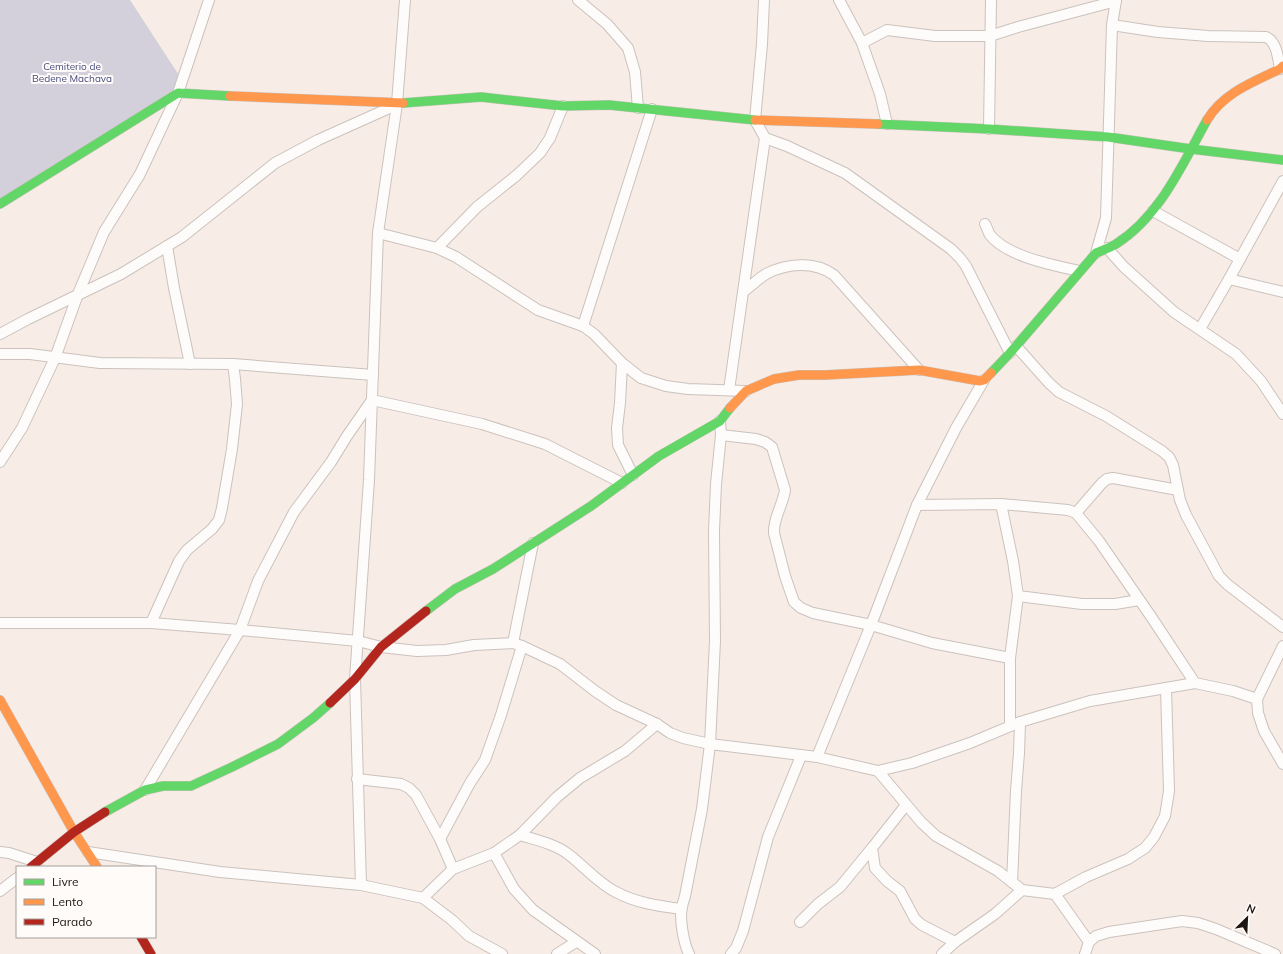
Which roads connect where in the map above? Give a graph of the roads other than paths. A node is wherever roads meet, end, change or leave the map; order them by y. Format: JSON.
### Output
{"nodes":[{"id":1,"x":209,"y":0,"type":"edge"},
{"id":2,"x":405,"y":0,"type":"edge"},
{"id":3,"x":578,"y":0,"type":"edge"},
{"id":4,"x":764,"y":0,"type":"edge"},
{"id":5,"x":839,"y":0,"type":"edge"},
{"id":6,"x":991,"y":0,"type":"edge"},
{"id":7,"x":1116,"y":0,"type":"edge"},
{"id":8,"x":1112,"y":25,"type":"junction"},
{"id":9,"x":990,"y":36,"type":"junction"},
{"id":10,"x":862,"y":43,"type":"junction"},
{"id":11,"x":1282,"y":68,"type":"edge"},
{"id":12,"x":178,"y":93,"type":"junction"},
{"id":13,"x":397,"y":104,"type":"junction"},
{"id":14,"x":563,"y":106,"type":"junction"},
{"id":15,"x":638,"y":108,"type":"junction"},
{"id":16,"x":652,"y":109,"type":"junction"},
{"id":17,"x":755,"y":120,"type":"junction"},
{"id":18,"x":887,"y":124,"type":"junction"},
{"id":19,"x":989,"y":129,"type":"junction"},
{"id":20,"x":1108,"y":137,"type":"junction"},
{"id":21,"x":766,"y":138,"type":"junction"},
{"id":22,"x":1191,"y":149,"type":"junction"},
{"id":23,"x":1283,"y":160,"type":"edge"},
{"id":24,"x":1283,"y":181,"type":"edge"},
{"id":25,"x":0,"y":204,"type":"edge"},
{"id":26,"x":1153,"y":211,"type":"junction"},
{"id":27,"x":985,"y":224,"type":"dead end"},
{"id":28,"x":378,"y":233,"type":"junction"},
{"id":29,"x":167,"y":246,"type":"junction"},
{"id":30,"x":437,"y":248,"type":"junction"},
{"id":31,"x":1107,"y":248,"type":"junction"},
{"id":32,"x":1096,"y":253,"type":"junction"},
{"id":33,"x":1240,"y":259,"type":"junction"},
{"id":34,"x":1080,"y":271,"type":"junction"},
{"id":35,"x":1229,"y":279,"type":"junction"},
{"id":36,"x":744,"y":291,"type":"junction"},
{"id":37,"x":1283,"y":292,"type":"edge"},
{"id":38,"x":78,"y":294,"type":"junction"},
{"id":39,"x":583,"y":326,"type":"junction"},
{"id":40,"x":1200,"y":329,"type":"junction"},
{"id":41,"x":0,"y":334,"type":"edge"},
{"id":42,"x":1013,"y":350,"type":"junction"},
{"id":43,"x":0,"y":354,"type":"edge"},
{"id":44,"x":55,"y":358,"type":"junction"},
{"id":45,"x":622,"y":363,"type":"junction"},
{"id":46,"x":190,"y":364,"type":"junction"},
{"id":47,"x":233,"y":364,"type":"junction"},
{"id":48,"x":919,"y":370,"type":"junction"},
{"id":49,"x":373,"y":375,"type":"junction"},
{"id":50,"x":984,"y":380,"type":"junction"},
{"id":51,"x":729,"y":390,"type":"junction"},
{"id":52,"x":746,"y":391,"type":"junction"},
{"id":53,"x":372,"y":400,"type":"junction"},
{"id":54,"x":1283,"y":414,"type":"edge"},
{"id":55,"x":720,"y":421,"type":"junction"},
{"id":56,"x":721,"y":435,"type":"junction"},
{"id":57,"x":0,"y":462,"type":"edge"},
{"id":58,"x":634,"y":475,"type":"junction"},
{"id":59,"x":622,"y":483,"type":"junction"},
{"id":60,"x":1178,"y":490,"type":"junction"},
{"id":61,"x":1001,"y":504,"type":"junction"},
{"id":62,"x":917,"y":505,"type":"junction"},
{"id":63,"x":1076,"y":513,"type":"junction"},
{"id":64,"x":533,"y":543,"type":"junction"},
{"id":65,"x":1018,"y":596,"type":"junction"},
{"id":66,"x":1139,"y":600,"type":"junction"},
{"id":67,"x":0,"y":623,"type":"edge"},
{"id":68,"x":151,"y":623,"type":"junction"},
{"id":69,"x":871,"y":625,"type":"junction"},
{"id":70,"x":1283,"y":627,"type":"edge"},
{"id":71,"x":240,"y":630,"type":"junction"},
{"id":72,"x":358,"y":641,"type":"junction"},
{"id":73,"x":517,"y":645,"type":"junction"},
{"id":74,"x":1283,"y":646,"type":"edge"},
{"id":75,"x":381,"y":647,"type":"junction"},
{"id":76,"x":1010,"y":658,"type":"junction"},
{"id":77,"x":356,"y":679,"type":"junction"},
{"id":78,"x":1195,"y":683,"type":"junction"},
{"id":79,"x":1166,"y":688,"type":"junction"},
{"id":80,"x":1257,"y":699,"type":"junction"},
{"id":81,"x":0,"y":700,"type":"edge"},
{"id":82,"x":1020,"y":722,"type":"junction"},
{"id":83,"x":657,"y":724,"type":"junction"},
{"id":84,"x":1010,"y":726,"type":"junction"},
{"id":85,"x":710,"y":744,"type":"junction"},
{"id":86,"x":801,"y":756,"type":"junction"},
{"id":87,"x":817,"y":757,"type":"junction"},
{"id":88,"x":1283,"y":764,"type":"edge"},
{"id":89,"x":878,"y":771,"type":"junction"},
{"id":90,"x":357,"y":779,"type":"junction"},
{"id":91,"x":145,"y":790,"type":"junction"},
{"id":92,"x":906,"y":805,"type":"junction"},
{"id":93,"x":74,"y":832,"type":"junction"},
{"id":94,"x":520,"y":835,"type":"junction"},
{"id":95,"x":440,"y":839,"type":"junction"},
{"id":96,"x":872,"y":848,"type":"junction"},
{"id":97,"x":0,"y":852,"type":"edge"},
{"id":98,"x":88,"y":852,"type":"junction"},
{"id":99,"x":494,"y":853,"type":"junction"},
{"id":100,"x":34,"y":864,"type":"edge"},
{"id":101,"x":96,"y":866,"type":"edge"},
{"id":102,"x":454,"y":869,"type":"junction"},
{"id":103,"x":16,"y":879,"type":"edge"},
{"id":104,"x":1012,"y":882,"type":"junction"},
{"id":105,"x":360,"y":885,"type":"junction"},
{"id":106,"x":1022,"y":890,"type":"junction"},
{"id":107,"x":0,"y":891,"type":"edge"},
{"id":108,"x":1055,"y":894,"type":"junction"},
{"id":109,"x":423,"y":898,"type":"junction"},
{"id":110,"x":681,"y":909,"type":"junction"},
{"id":111,"x":800,"y":922,"type":"dead end"},
{"id":112,"x":142,"y":938,"type":"edge"},
{"id":113,"x":576,"y":942,"type":"junction"},
{"id":114,"x":955,"y":942,"type":"junction"},
{"id":115,"x":1089,"y":942,"type":"junction"},
{"id":116,"x":151,"y":954,"type":"edge"},
{"id":117,"x":502,"y":954,"type":"edge"},
{"id":118,"x":557,"y":954,"type":"edge"},
{"id":119,"x":595,"y":954,"type":"edge"},
{"id":120,"x":689,"y":954,"type":"edge"},
{"id":121,"x":732,"y":954,"type":"edge"},
{"id":122,"x":942,"y":954,"type":"edge"},
{"id":123,"x":1084,"y":954,"type":"edge"},
{"id":124,"x":1274,"y":954,"type":"edge"}],
"edges":[{"from":1,"to":12,"type":"street"},
{"from":2,"to":13,"type":"street"},
{"from":3,"to":15,"type":"street"},
{"from":4,"to":17,"type":"street"},
{"from":5,"to":10,"type":"street"},
{"from":6,"to":9,"type":"street"},
{"from":7,"to":8,"type":"street"},
{"from":7,"to":9,"type":"street"},
{"from":8,"to":11,"type":"street"},
{"from":8,"to":20,"type":"street"},
{"from":9,"to":10,"type":"street"},
{"from":9,"to":19,"type":"street"},
{"from":10,"to":18,"type":"street"},
{"from":11,"to":22,"type":"street"},
{"from":12,"to":13,"type":"street"},
{"from":12,"to":25,"type":"street"},
{"from":12,"to":38,"type":"street"},
{"from":13,"to":14,"type":"street"},
{"from":13,"to":28,"type":"street"},
{"from":13,"to":29,"type":"street"},
{"from":14,"to":15,"type":"street"},
{"from":14,"to":30,"type":"street"},
{"from":15,"to":16,"type":"street"},
{"from":16,"to":17,"type":"street"},
{"from":16,"to":39,"type":"street"},
{"from":17,"to":18,"type":"street"},
{"from":17,"to":21,"type":"street"},
{"from":18,"to":19,"type":"street"},
{"from":19,"to":20,"type":"street"},
{"from":20,"to":22,"type":"street"},
{"from":20,"to":32,"type":"street"},
{"from":21,"to":36,"type":"street"},
{"from":21,"to":42,"type":"street"},
{"from":22,"to":23,"type":"street"},
{"from":22,"to":26,"type":"street"},
{"from":24,"to":33,"type":"street"},
{"from":26,"to":31,"type":"street"},
{"from":26,"to":33,"type":"street"},
{"from":27,"to":34,"type":"street"},
{"from":28,"to":30,"type":"street"},
{"from":28,"to":49,"type":"street"},
{"from":29,"to":38,"type":"street"},
{"from":29,"to":46,"type":"street"},
{"from":30,"to":39,"type":"street"},
{"from":31,"to":32,"type":"street"},
{"from":31,"to":40,"type":"street"},
{"from":32,"to":34,"type":"street"},
{"from":33,"to":35,"type":"street"},
{"from":34,"to":42,"type":"street"},
{"from":35,"to":37,"type":"street"},
{"from":35,"to":40,"type":"street"},
{"from":36,"to":48,"type":"street"},
{"from":36,"to":51,"type":"street"},
{"from":38,"to":41,"type":"street"},
{"from":38,"to":44,"type":"street"},
{"from":39,"to":45,"type":"street"},
{"from":40,"to":54,"type":"street"},
{"from":42,"to":50,"type":"street"},
{"from":42,"to":60,"type":"street"},
{"from":43,"to":44,"type":"street"},
{"from":44,"to":46,"type":"street"},
{"from":44,"to":57,"type":"street"},
{"from":45,"to":51,"type":"street"},
{"from":45,"to":58,"type":"street"},
{"from":46,"to":47,"type":"street"},
{"from":47,"to":49,"type":"street"},
{"from":47,"to":68,"type":"street"},
{"from":48,"to":50,"type":"street"},
{"from":48,"to":52,"type":"street"},
{"from":49,"to":53,"type":"street"},
{"from":50,"to":62,"type":"street"},
{"from":51,"to":52,"type":"street"},
{"from":52,"to":55,"type":"street"},
{"from":53,"to":59,"type":"street"},
{"from":53,"to":71,"type":"street"},
{"from":53,"to":72,"type":"street"},
{"from":55,"to":56,"type":"street"},
{"from":55,"to":58,"type":"street"},
{"from":56,"to":69,"type":"street"},
{"from":56,"to":85,"type":"street"},
{"from":58,"to":59,"type":"street"},
{"from":59,"to":64,"type":"street"},
{"from":60,"to":63,"type":"street"},
{"from":60,"to":70,"type":"street"},
{"from":61,"to":62,"type":"street"},
{"from":61,"to":63,"type":"street"},
{"from":61,"to":65,"type":"street"},
{"from":62,"to":69,"type":"street"},
{"from":63,"to":66,"type":"street"},
{"from":64,"to":73,"type":"street"},
{"from":64,"to":75,"type":"street"},
{"from":65,"to":66,"type":"street"},
{"from":65,"to":76,"type":"street"},
{"from":66,"to":78,"type":"street"},
{"from":67,"to":68,"type":"street"},
{"from":68,"to":71,"type":"street"},
{"from":69,"to":76,"type":"street"},
{"from":69,"to":87,"type":"street"},
{"from":71,"to":72,"type":"street"},
{"from":71,"to":91,"type":"street"},
{"from":72,"to":75,"type":"street"},
{"from":72,"to":77,"type":"street"},
{"from":73,"to":75,"type":"street"},
{"from":73,"to":83,"type":"street"},
{"from":73,"to":95,"type":"street"},
{"from":74,"to":80,"type":"street"},
{"from":75,"to":77,"type":"street"},
{"from":76,"to":84,"type":"street"},
{"from":77,"to":90,"type":"street"},
{"from":77,"to":91,"type":"street"},
{"from":78,"to":79,"type":"street"},
{"from":78,"to":80,"type":"street"},
{"from":79,"to":82,"type":"street"},
{"from":79,"to":108,"type":"street"},
{"from":80,"to":88,"type":"street"},
{"from":81,"to":93,"type":"street"},
{"from":82,"to":84,"type":"street"},
{"from":82,"to":104,"type":"street"},
{"from":83,"to":85,"type":"street"},
{"from":83,"to":94,"type":"street"},
{"from":84,"to":89,"type":"street"},
{"from":85,"to":86,"type":"street"},
{"from":85,"to":110,"type":"street"},
{"from":86,"to":87,"type":"street"},
{"from":86,"to":121,"type":"street"},
{"from":87,"to":89,"type":"street"},
{"from":89,"to":92,"type":"street"},
{"from":90,"to":95,"type":"street"},
{"from":90,"to":105,"type":"street"},
{"from":91,"to":93,"type":"street"},
{"from":92,"to":96,"type":"street"},
{"from":92,"to":104,"type":"street"},
{"from":93,"to":98,"type":"street"},
{"from":93,"to":100,"type":"street"},
{"from":94,"to":99,"type":"street"},
{"from":94,"to":110,"type":"street"},
{"from":95,"to":102,"type":"street"},
{"from":96,"to":111,"type":"street"},
{"from":96,"to":114,"type":"street"},
{"from":97,"to":100,"type":"street"},
{"from":98,"to":101,"type":"street"},
{"from":98,"to":105,"type":"street"},
{"from":99,"to":102,"type":"street"},
{"from":99,"to":113,"type":"street"},
{"from":102,"to":109,"type":"street"},
{"from":103,"to":107,"type":"street"},
{"from":104,"to":106,"type":"street"},
{"from":105,"to":109,"type":"street"},
{"from":106,"to":108,"type":"street"},
{"from":106,"to":114,"type":"street"},
{"from":108,"to":115,"type":"street"},
{"from":109,"to":117,"type":"street"},
{"from":110,"to":120,"type":"street"},
{"from":112,"to":116,"type":"street"},
{"from":113,"to":118,"type":"street"},
{"from":113,"to":119,"type":"street"},
{"from":114,"to":122,"type":"street"},
{"from":115,"to":123,"type":"street"},
{"from":115,"to":124,"type":"street"}]}
